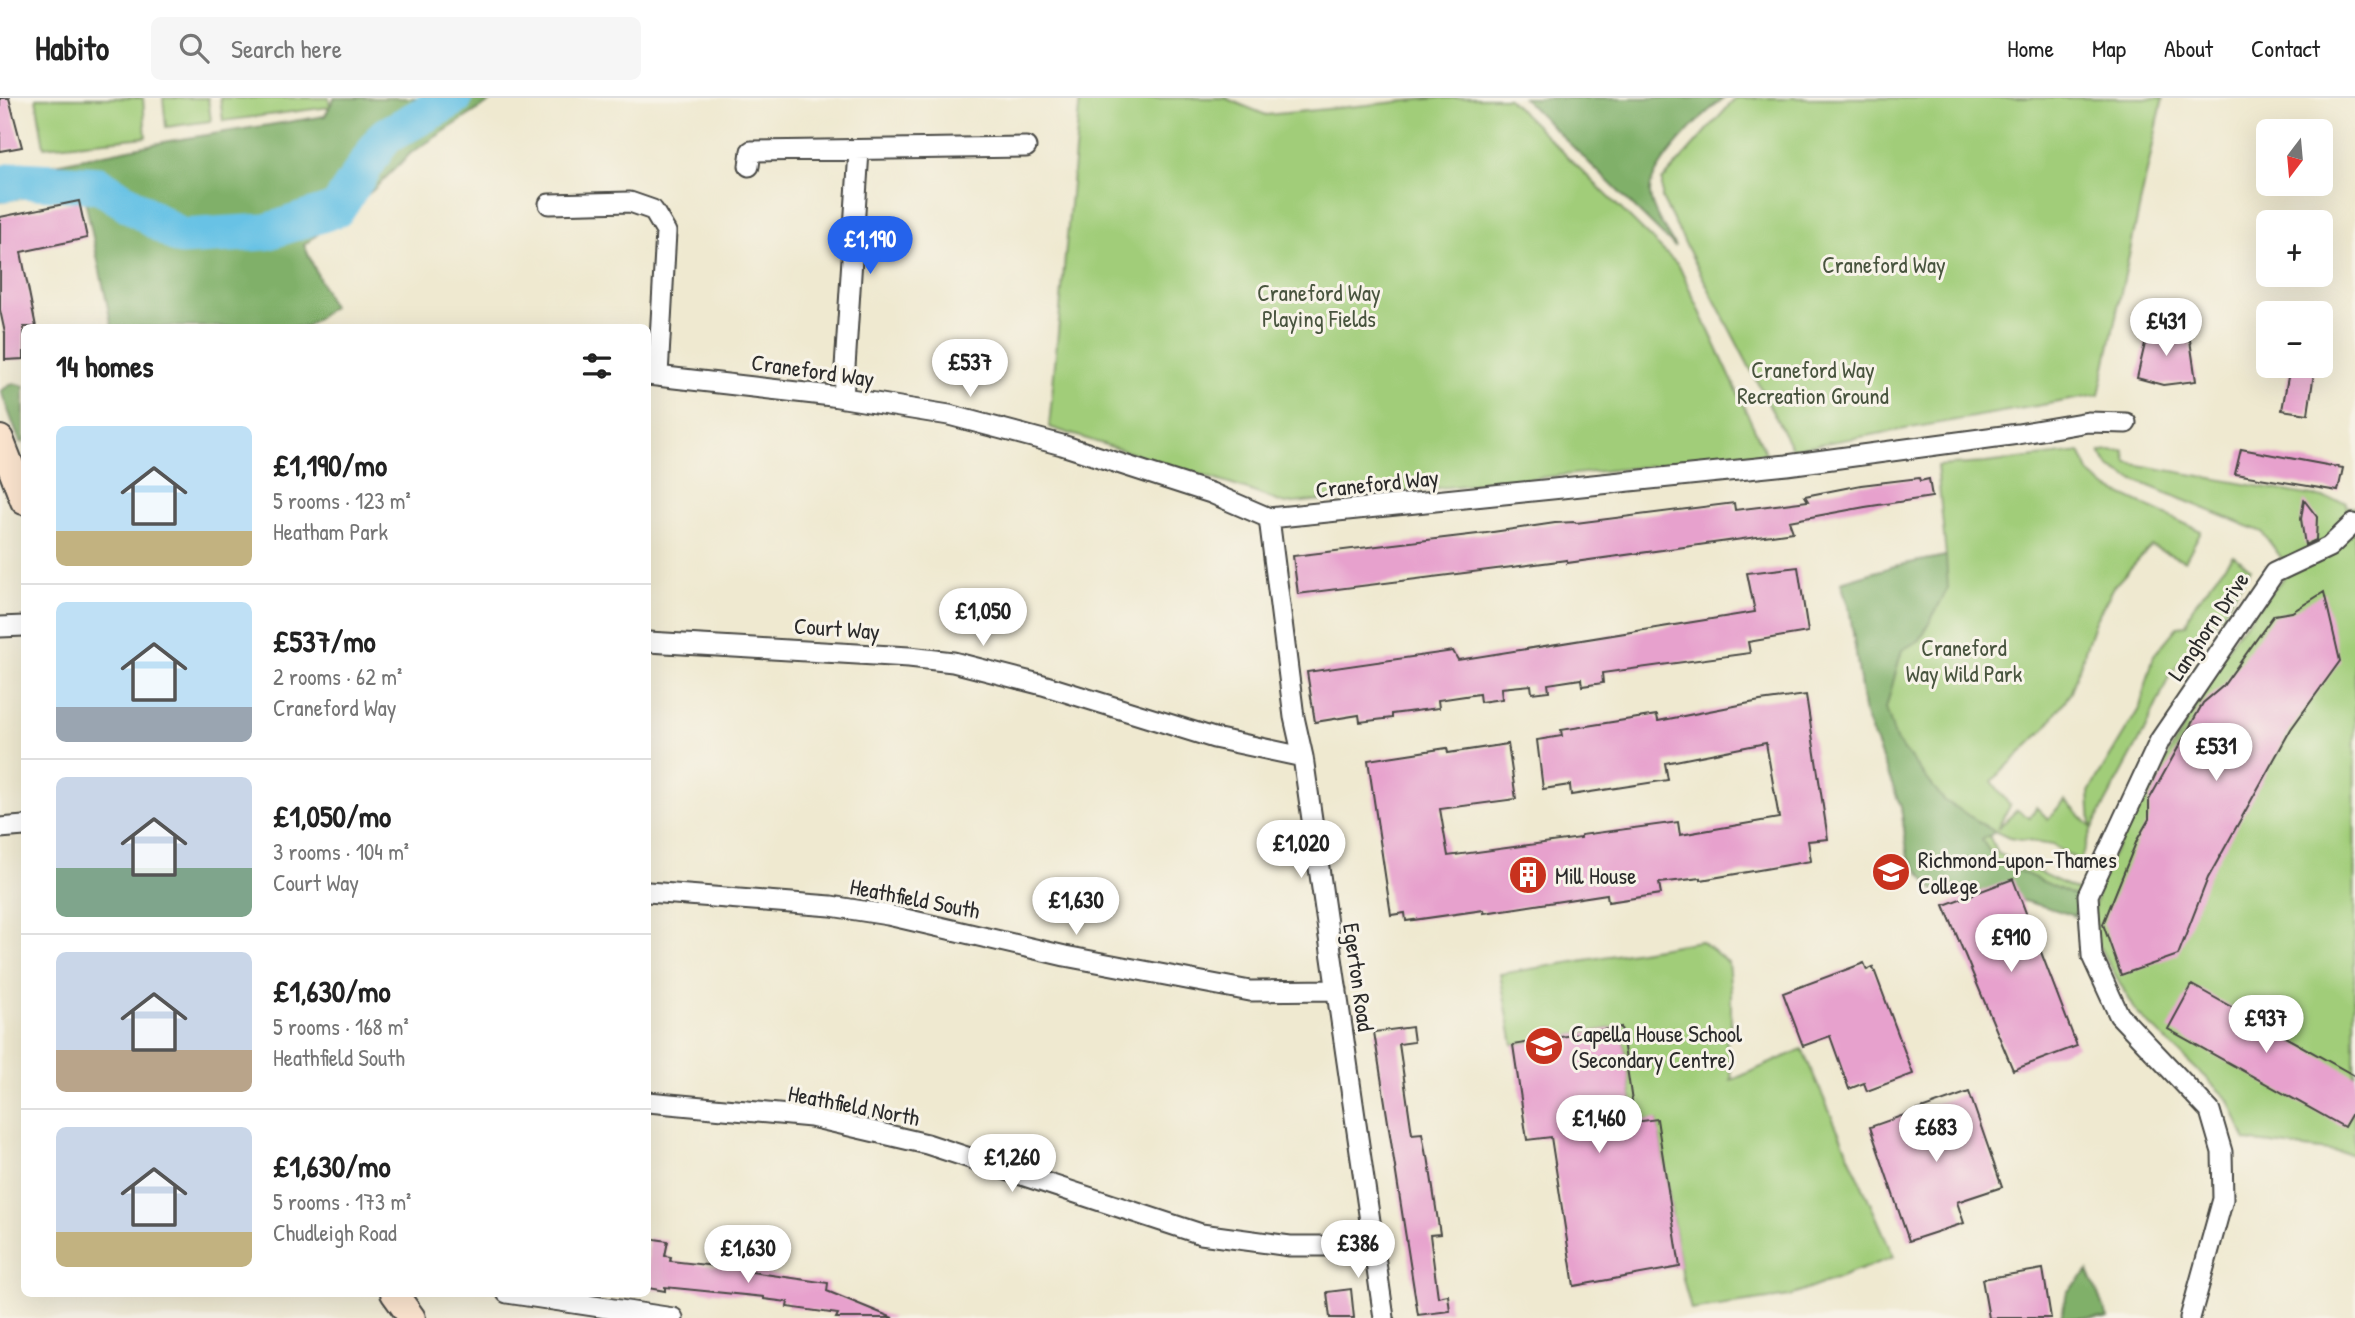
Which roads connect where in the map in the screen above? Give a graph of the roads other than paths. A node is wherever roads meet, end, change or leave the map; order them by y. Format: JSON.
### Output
{"nodes":[{"id":1,"x":1026,"y":147,"type":"dead end"},
{"id":2,"x":859,"y":151,"type":"junction"},
{"id":3,"x":749,"y":166,"type":"dead end"},
{"id":4,"x":549,"y":204,"type":"dead end"},
{"id":5,"x":653,"y":375,"type":"edge"},
{"id":6,"x":843,"y":398,"type":"junction"},
{"id":7,"x":2126,"y":423,"type":"dead end"},
{"id":8,"x":0,"y":439,"type":"edge"},
{"id":9,"x":21,"y":493,"type":"edge"},
{"id":10,"x":1269,"y":519,"type":"junction"},
{"id":11,"x":2352,"y":528,"type":"edge"},
{"id":12,"x":21,"y":626,"type":"edge"},
{"id":13,"x":0,"y":627,"type":"edge"},
{"id":14,"x":651,"y":642,"type":"edge"},
{"id":15,"x":1303,"y":757,"type":"junction"},
{"id":16,"x":21,"y":826,"type":"edge"},
{"id":17,"x":0,"y":828,"type":"edge"},
{"id":18,"x":651,"y":892,"type":"edge"},
{"id":19,"x":1336,"y":990,"type":"junction"},
{"id":20,"x":651,"y":1102,"type":"edge"},
{"id":21,"x":1372,"y":1237,"type":"junction"},
{"id":22,"x":534,"y":1297,"type":"edge"},
{"id":23,"x":673,"y":1318,"type":"edge"},
{"id":24,"x":1384,"y":1318,"type":"edge"},
{"id":25,"x":2190,"y":1318,"type":"edge"}],
"edges":[{"from":1,"to":2,"type":"street"},
{"from":2,"to":3,"type":"street"},
{"from":2,"to":6,"type":"street"},
{"from":4,"to":5,"type":"street"},
{"from":5,"to":6,"type":"street","name":"Craneford Way"},
{"from":6,"to":10,"type":"street","name":"Craneford Way"},
{"from":7,"to":10,"type":"street","name":"Craneford Way"},
{"from":8,"to":9,"type":"main road"},
{"from":10,"to":15,"type":"street","name":"Egerton Road"},
{"from":11,"to":25,"type":"street","name":"Langhorn Drive"},
{"from":12,"to":13,"type":"street"},
{"from":14,"to":15,"type":"street","name":"Court Way"},
{"from":15,"to":19,"type":"street","name":"Egerton Road"},
{"from":16,"to":17,"type":"street"},
{"from":18,"to":19,"type":"street","name":"Heathfield South"},
{"from":19,"to":21,"type":"street","name":"Egerton Road"},
{"from":20,"to":21,"type":"street","name":"Heathfield North"},
{"from":21,"to":24,"type":"street","name":"Egerton Road"},
{"from":22,"to":23,"type":"street"}]}
